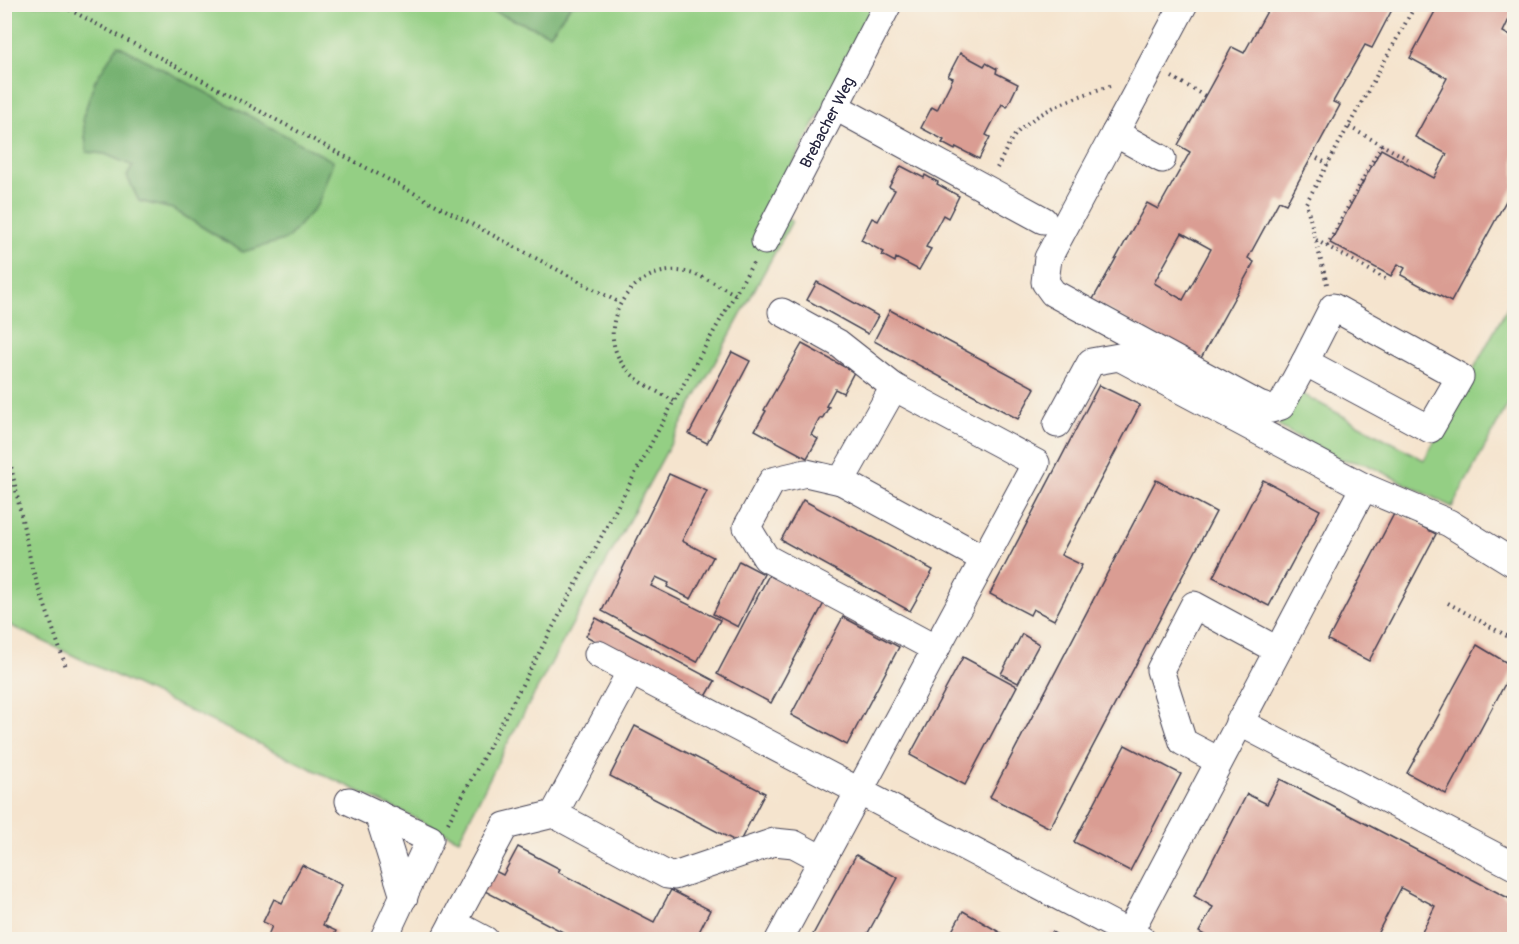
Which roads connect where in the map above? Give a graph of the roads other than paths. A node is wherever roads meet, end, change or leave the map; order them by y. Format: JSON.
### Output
{"nodes":[{"id":1,"x":888,"y":4,"type":"edge"},
{"id":2,"x":1184,"y":4,"type":"edge"},
{"id":3,"x":831,"y":111,"type":"junction"},
{"id":4,"x":1115,"y":133,"type":"junction"},
{"id":5,"x":1162,"y":159,"type":"dead end"},
{"id":6,"x":1043,"y":220,"type":"dead end"},
{"id":7,"x":765,"y":241,"type":"road end"},
{"id":8,"x":782,"y":312,"type":"dead end"},
{"id":9,"x":1305,"y":362,"type":"junction"},
{"id":10,"x":894,"y":387,"type":"junction"},
{"id":11,"x":1057,"y":424,"type":"dead end"},
{"id":12,"x":841,"y":481,"type":"junction"},
{"id":13,"x":1364,"y":487,"type":"junction"},
{"id":14,"x":1515,"y":558,"type":"edge"},
{"id":15,"x":984,"y":559,"type":"junction"},
{"id":16,"x":936,"y":649,"type":"junction"},
{"id":17,"x":1277,"y":650,"type":"junction"},
{"id":18,"x":598,"y":654,"type":"dead end"},
{"id":19,"x":631,"y":671,"type":"junction"},
{"id":20,"x":1239,"y":722,"type":"junction"},
{"id":21,"x":1219,"y":761,"type":"junction"},
{"id":22,"x":859,"y":791,"type":"junction"},
{"id":23,"x":349,"y":801,"type":"dead end"},
{"id":24,"x":378,"y":814,"type":"junction"},
{"id":25,"x":554,"y":814,"type":"junction"},
{"id":26,"x":822,"y":859,"type":"junction"},
{"id":27,"x":1515,"y":866,"type":"edge"},
{"id":28,"x":404,"y":897,"type":"junction"},
{"id":29,"x":449,"y":931,"type":"edge"},
{"id":30,"x":1135,"y":936,"type":"edge"},
{"id":31,"x":383,"y":939,"type":"edge"},
{"id":32,"x":485,"y":939,"type":"edge"},
{"id":33,"x":779,"y":939,"type":"edge"}],
"edges":[{"from":1,"to":3,"type":"street","name":"Brebacher Weg"},
{"from":2,"to":4,"type":"street"},
{"from":3,"to":6,"type":"street"},
{"from":3,"to":7,"type":"street","name":"Brebacher Weg"},
{"from":4,"to":5,"type":"street"},
{"from":4,"to":9,"type":"street"},
{"from":8,"to":10,"type":"street"},
{"from":9,"to":9,"type":"street"},
{"from":10,"to":12,"type":"street"},
{"from":10,"to":15,"type":"street"},
{"from":11,"to":13,"type":"street"},
{"from":12,"to":15,"type":"street"},
{"from":12,"to":16,"type":"street"},
{"from":13,"to":14,"type":"street"},
{"from":13,"to":17,"type":"street"},
{"from":15,"to":16,"type":"street"},
{"from":16,"to":22,"type":"street"},
{"from":17,"to":20,"type":"street"},
{"from":17,"to":21,"type":"street"},
{"from":18,"to":19,"type":"street"},
{"from":19,"to":22,"type":"street"},
{"from":19,"to":25,"type":"street"},
{"from":20,"to":21,"type":"street"},
{"from":20,"to":27,"type":"street"},
{"from":21,"to":30,"type":"street"},
{"from":22,"to":26,"type":"street"},
{"from":22,"to":30,"type":"street"},
{"from":23,"to":24,"type":"street"},
{"from":24,"to":28,"type":"street"},
{"from":24,"to":28,"type":"street"},
{"from":25,"to":26,"type":"street"},
{"from":25,"to":29,"type":"street"},
{"from":26,"to":33,"type":"street"},
{"from":28,"to":31,"type":"street"},
{"from":29,"to":32,"type":"street"}]}
